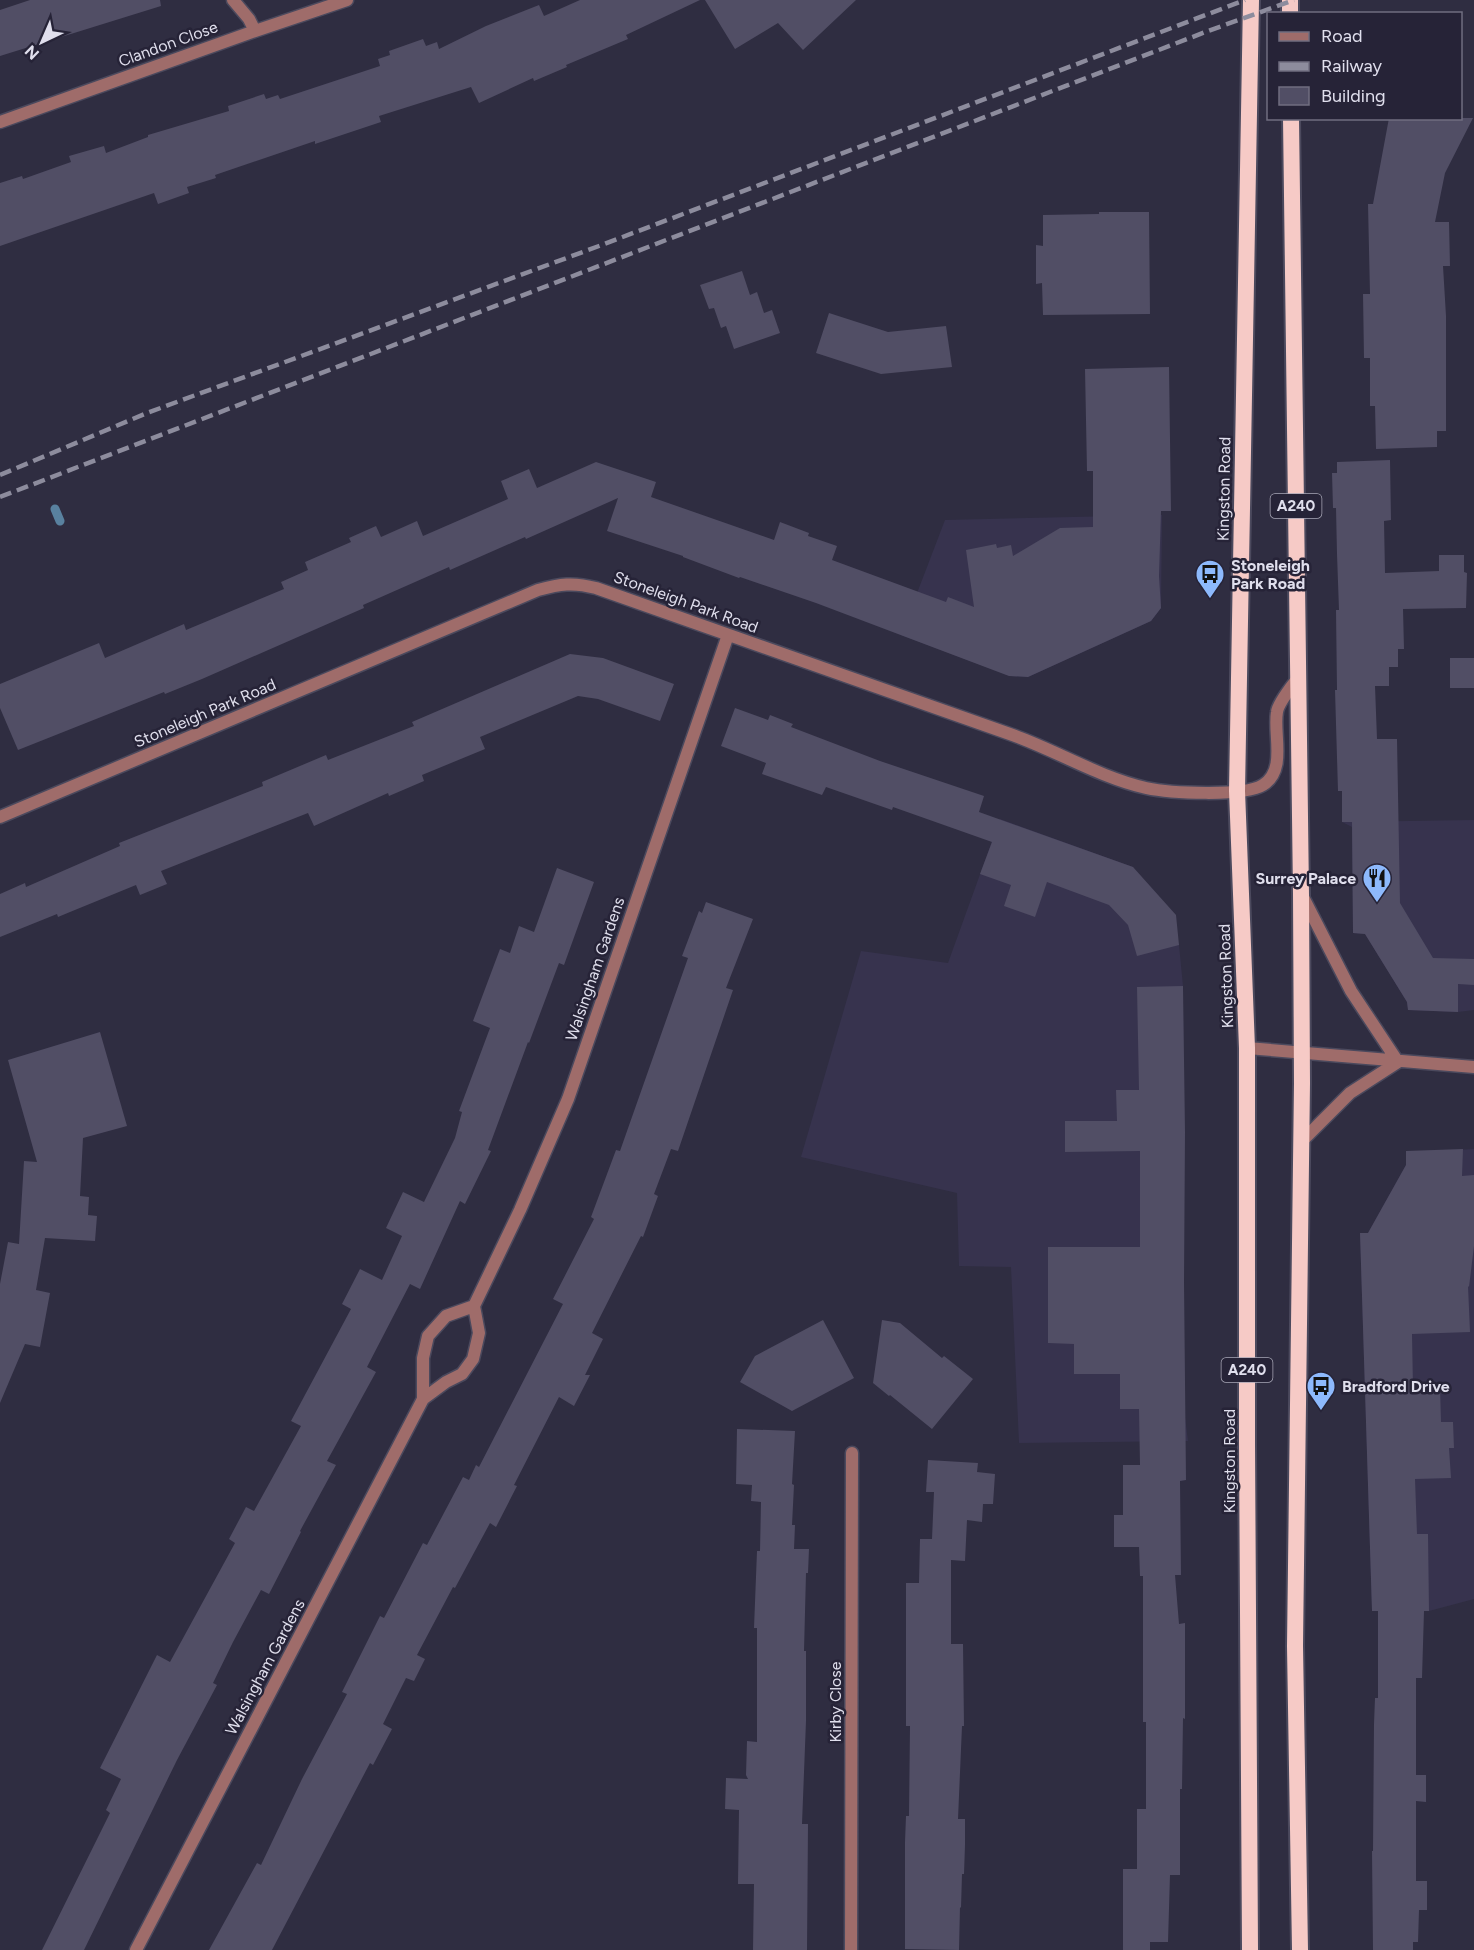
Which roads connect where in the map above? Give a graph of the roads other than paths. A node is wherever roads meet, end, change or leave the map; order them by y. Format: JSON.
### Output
{"nodes":[{"id":1,"x":233,"y":0,"type":"edge"},
{"id":2,"x":347,"y":0,"type":"edge"},
{"id":3,"x":1251,"y":0,"type":"edge"},
{"id":4,"x":255,"y":31,"type":"junction"},
{"id":5,"x":1292,"y":120,"type":"edge"},
{"id":6,"x":0,"y":122,"type":"edge"},
{"id":7,"x":728,"y":635,"type":"junction"},
{"id":8,"x":1299,"y":676,"type":"junction"},
{"id":9,"x":1237,"y":791,"type":"junction"},
{"id":10,"x":0,"y":818,"type":"edge"},
{"id":11,"x":1301,"y":894,"type":"junction"},
{"id":12,"x":1247,"y":1048,"type":"junction"},
{"id":13,"x":1302,"y":1053,"type":"junction"},
{"id":14,"x":1398,"y":1062,"type":"junction"},
{"id":15,"x":1474,"y":1067,"type":"edge"},
{"id":16,"x":1301,"y":1142,"type":"junction"},
{"id":17,"x":474,"y":1306,"type":"junction"},
{"id":18,"x":423,"y":1399,"type":"junction"},
{"id":19,"x":852,"y":1453,"type":"dead end"},
{"id":20,"x":136,"y":1950,"type":"edge"},
{"id":21,"x":851,"y":1950,"type":"edge"},
{"id":22,"x":1250,"y":1950,"type":"edge"},
{"id":23,"x":1300,"y":1950,"type":"edge"}],
"edges":[{"from":1,"to":4,"type":"street"},
{"from":2,"to":4,"type":"street","name":"Clandon Close"},
{"from":3,"to":9,"type":"highway","name":"Kingston Road","number":"A240"},
{"from":4,"to":6,"type":"street","name":"Clandon Close"},
{"from":5,"to":8,"type":"highway","number":"A240"},
{"from":7,"to":9,"type":"street","name":"Stoneleigh Park Road"},
{"from":7,"to":10,"type":"street","name":"Stoneleigh Park Road"},
{"from":7,"to":17,"type":"street","name":"Walsingham Gardens"},
{"from":8,"to":9,"type":"street","name":"Stoneleigh Park Road"},
{"from":8,"to":11,"type":"highway","number":"A240"},
{"from":9,"to":12,"type":"highway","name":"Kingston Road","number":"A240"},
{"from":11,"to":13,"type":"highway","number":"A240"},
{"from":11,"to":14,"type":"street"},
{"from":12,"to":13,"type":"street"},
{"from":12,"to":22,"type":"highway","name":"Kingston Road","number":"A240"},
{"from":13,"to":14,"type":"street"},
{"from":13,"to":16,"type":"highway","number":"A240"},
{"from":14,"to":15,"type":"street"},
{"from":14,"to":16,"type":"street"},
{"from":16,"to":23,"type":"highway","number":"A240"},
{"from":17,"to":18,"type":"street","name":"Walsingham Gardens"},
{"from":17,"to":18,"type":"street","name":"Walsingham Gardens"},
{"from":18,"to":20,"type":"street","name":"Walsingham Gardens"},
{"from":19,"to":21,"type":"street","name":"Kirby Close"}]}
